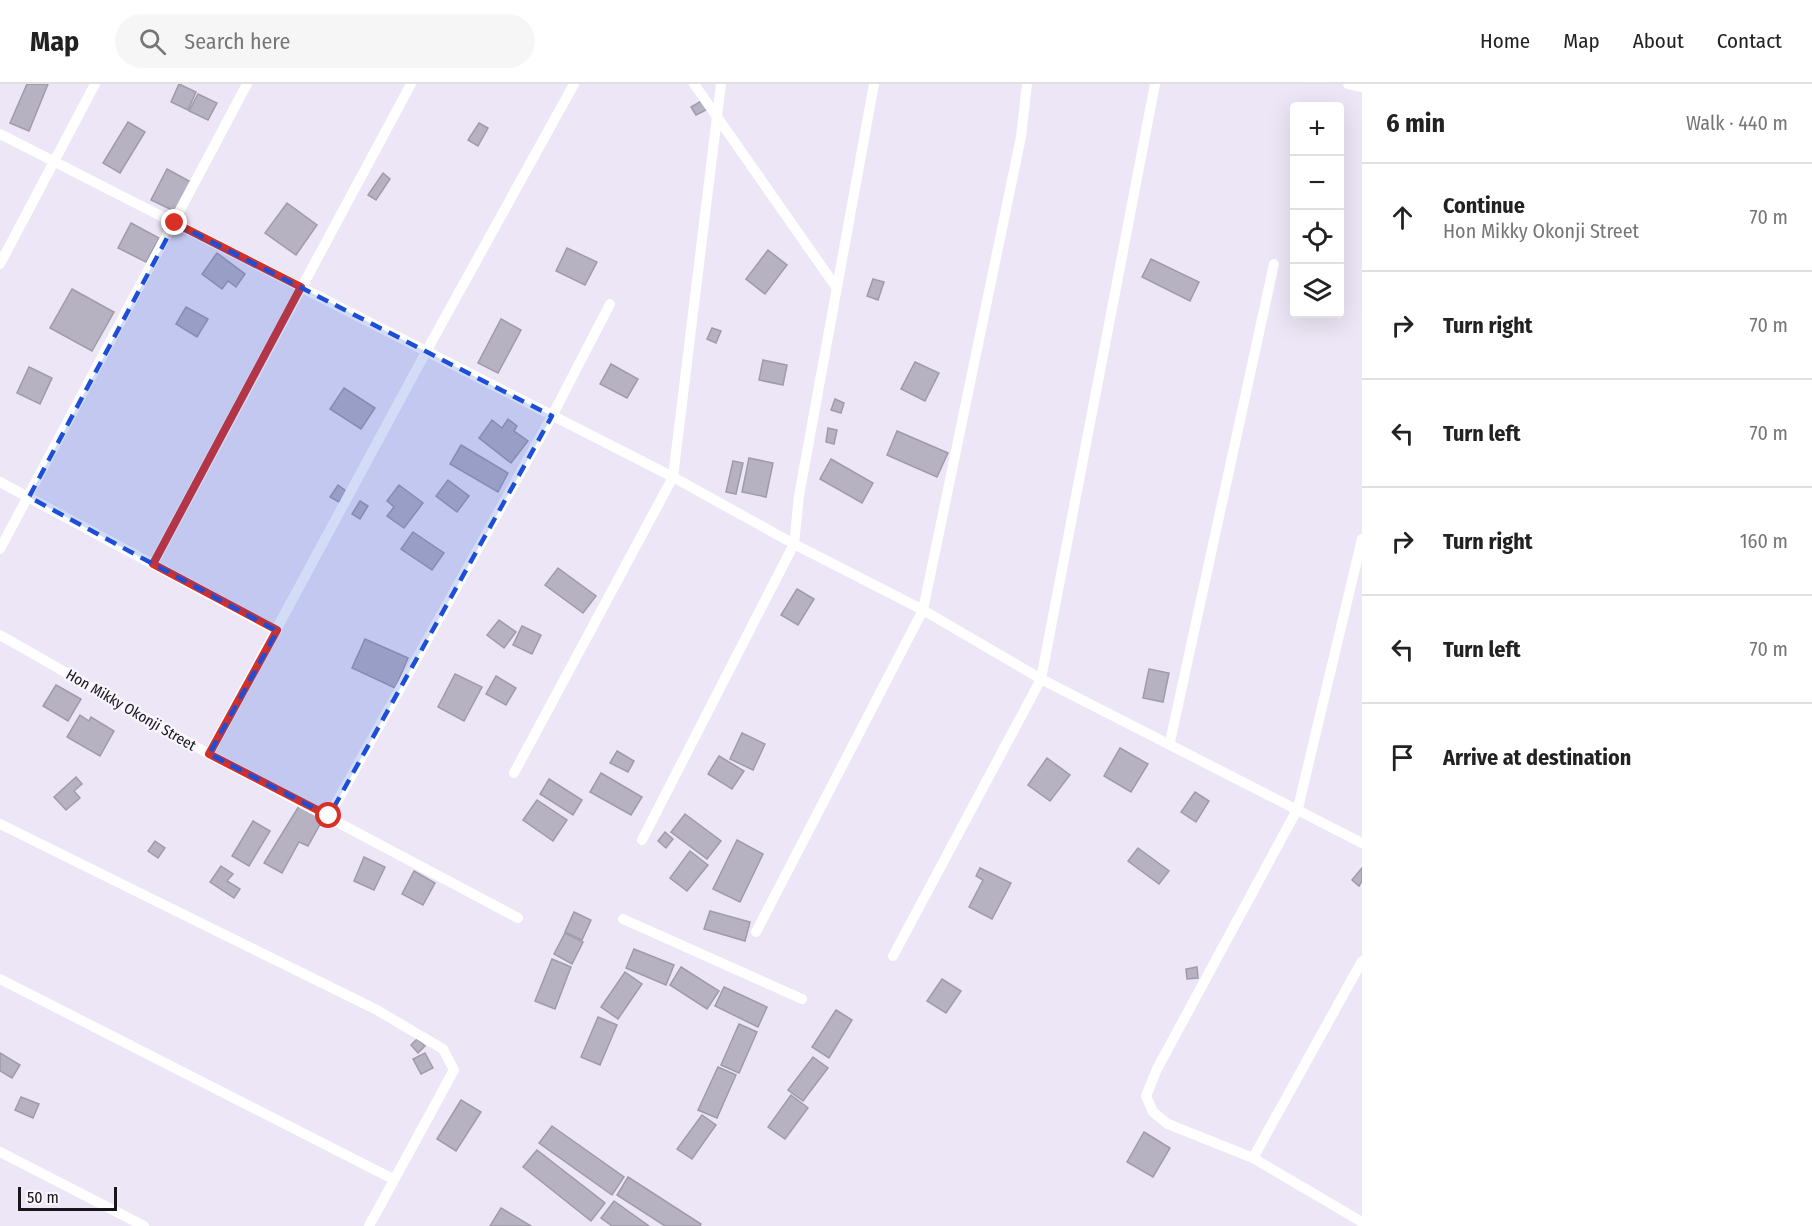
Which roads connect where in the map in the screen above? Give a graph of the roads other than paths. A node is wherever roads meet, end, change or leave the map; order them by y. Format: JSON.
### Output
{"nodes":[{"id":1,"x":95,"y":84,"type":"edge"},
{"id":2,"x":247,"y":84,"type":"edge"},
{"id":3,"x":411,"y":84,"type":"edge"},
{"id":4,"x":574,"y":84,"type":"edge"},
{"id":5,"x":694,"y":84,"type":"edge"},
{"id":6,"x":721,"y":84,"type":"edge"},
{"id":7,"x":874,"y":84,"type":"edge"},
{"id":8,"x":1027,"y":84,"type":"edge"},
{"id":9,"x":1155,"y":84,"type":"edge"},
{"id":10,"x":1348,"y":84,"type":"edge"},
{"id":11,"x":1362,"y":87,"type":"edge"},
{"id":12,"x":716,"y":118,"type":"junction"},
{"id":13,"x":0,"y":134,"type":"edge"},
{"id":14,"x":54,"y":162,"type":"junction"},
{"id":15,"x":175,"y":223,"type":"junction"},
{"id":16,"x":0,"y":264,"type":"edge"},
{"id":17,"x":1274,"y":264,"type":"dead end"},
{"id":18,"x":301,"y":287,"type":"junction"},
{"id":19,"x":836,"y":287,"type":"junction"},
{"id":20,"x":610,"y":304,"type":"dead end"},
{"id":21,"x":427,"y":350,"type":"junction"},
{"id":22,"x":552,"y":416,"type":"junction"},
{"id":23,"x":673,"y":477,"type":"junction"},
{"id":24,"x":0,"y":482,"type":"edge"},
{"id":25,"x":29,"y":498,"type":"junction"},
{"id":26,"x":1362,"y":538,"type":"edge"},
{"id":27,"x":794,"y":544,"type":"junction"},
{"id":28,"x":0,"y":549,"type":"edge"},
{"id":29,"x":153,"y":564,"type":"junction"},
{"id":30,"x":923,"y":610,"type":"junction"},
{"id":31,"x":277,"y":630,"type":"junction"},
{"id":32,"x":0,"y":635,"type":"edge"},
{"id":33,"x":1041,"y":679,"type":"junction"},
{"id":34,"x":1170,"y":742,"type":"junction"},
{"id":35,"x":209,"y":754,"type":"junction"},
{"id":36,"x":514,"y":773,"type":"dead end"},
{"id":37,"x":1298,"y":808,"type":"junction"},
{"id":38,"x":329,"y":816,"type":"junction"},
{"id":39,"x":0,"y":824,"type":"edge"},
{"id":40,"x":642,"y":840,"type":"dead end"},
{"id":41,"x":1362,"y":843,"type":"edge"},
{"id":42,"x":518,"y":918,"type":"dead end"},
{"id":43,"x":622,"y":919,"type":"dead end"},
{"id":44,"x":756,"y":932,"type":"dead end"},
{"id":45,"x":893,"y":956,"type":"dead end"},
{"id":46,"x":1362,"y":961,"type":"edge"},
{"id":47,"x":0,"y":979,"type":"edge"},
{"id":48,"x":802,"y":999,"type":"dead end"},
{"id":49,"x":0,"y":1152,"type":"edge"},
{"id":50,"x":1253,"y":1158,"type":"junction"},
{"id":51,"x":393,"y":1179,"type":"junction"},
{"id":52,"x":1362,"y":1222,"type":"edge"},
{"id":53,"x":144,"y":1226,"type":"edge"},
{"id":54,"x":369,"y":1226,"type":"edge"}],
"edges":[{"from":1,"to":14,"type":"street"},
{"from":2,"to":15,"type":"street"},
{"from":3,"to":18,"type":"street"},
{"from":4,"to":21,"type":"street"},
{"from":5,"to":12,"type":"street"},
{"from":6,"to":12,"type":"street"},
{"from":7,"to":19,"type":"street"},
{"from":8,"to":30,"type":"street"},
{"from":9,"to":33,"type":"street"},
{"from":10,"to":11,"type":"street"},
{"from":12,"to":19,"type":"street"},
{"from":12,"to":23,"type":"street"},
{"from":13,"to":14,"type":"street"},
{"from":14,"to":15,"type":"street"},
{"from":14,"to":16,"type":"street"},
{"from":15,"to":18,"type":"street"},
{"from":15,"to":25,"type":"street"},
{"from":17,"to":34,"type":"street"},
{"from":18,"to":21,"type":"street"},
{"from":18,"to":29,"type":"street"},
{"from":19,"to":27,"type":"street"},
{"from":20,"to":22,"type":"street"},
{"from":21,"to":22,"type":"street"},
{"from":21,"to":31,"type":"street"},
{"from":22,"to":23,"type":"street"},
{"from":22,"to":38,"type":"street"},
{"from":23,"to":27,"type":"street"},
{"from":23,"to":36,"type":"street"},
{"from":24,"to":25,"type":"street"},
{"from":25,"to":28,"type":"street"},
{"from":25,"to":29,"type":"street"},
{"from":26,"to":37,"type":"street"},
{"from":27,"to":30,"type":"street"},
{"from":27,"to":40,"type":"street"},
{"from":29,"to":31,"type":"street"},
{"from":30,"to":33,"type":"street"},
{"from":30,"to":44,"type":"street"},
{"from":31,"to":35,"type":"street"},
{"from":32,"to":35,"type":"street","name":"Hon Mikky Okonji Street"},
{"from":33,"to":34,"type":"street"},
{"from":33,"to":45,"type":"street"},
{"from":34,"to":37,"type":"street"},
{"from":35,"to":38,"type":"street","name":"Hon Mikky Okonji Street"},
{"from":37,"to":41,"type":"street"},
{"from":37,"to":50,"type":"street"},
{"from":38,"to":42,"type":"street","name":"Hon Mikky Okonji Street"},
{"from":39,"to":51,"type":"street"},
{"from":43,"to":48,"type":"street"},
{"from":46,"to":50,"type":"street"},
{"from":47,"to":51,"type":"street"},
{"from":49,"to":53,"type":"street"},
{"from":50,"to":52,"type":"street"},
{"from":51,"to":54,"type":"street"}]}
